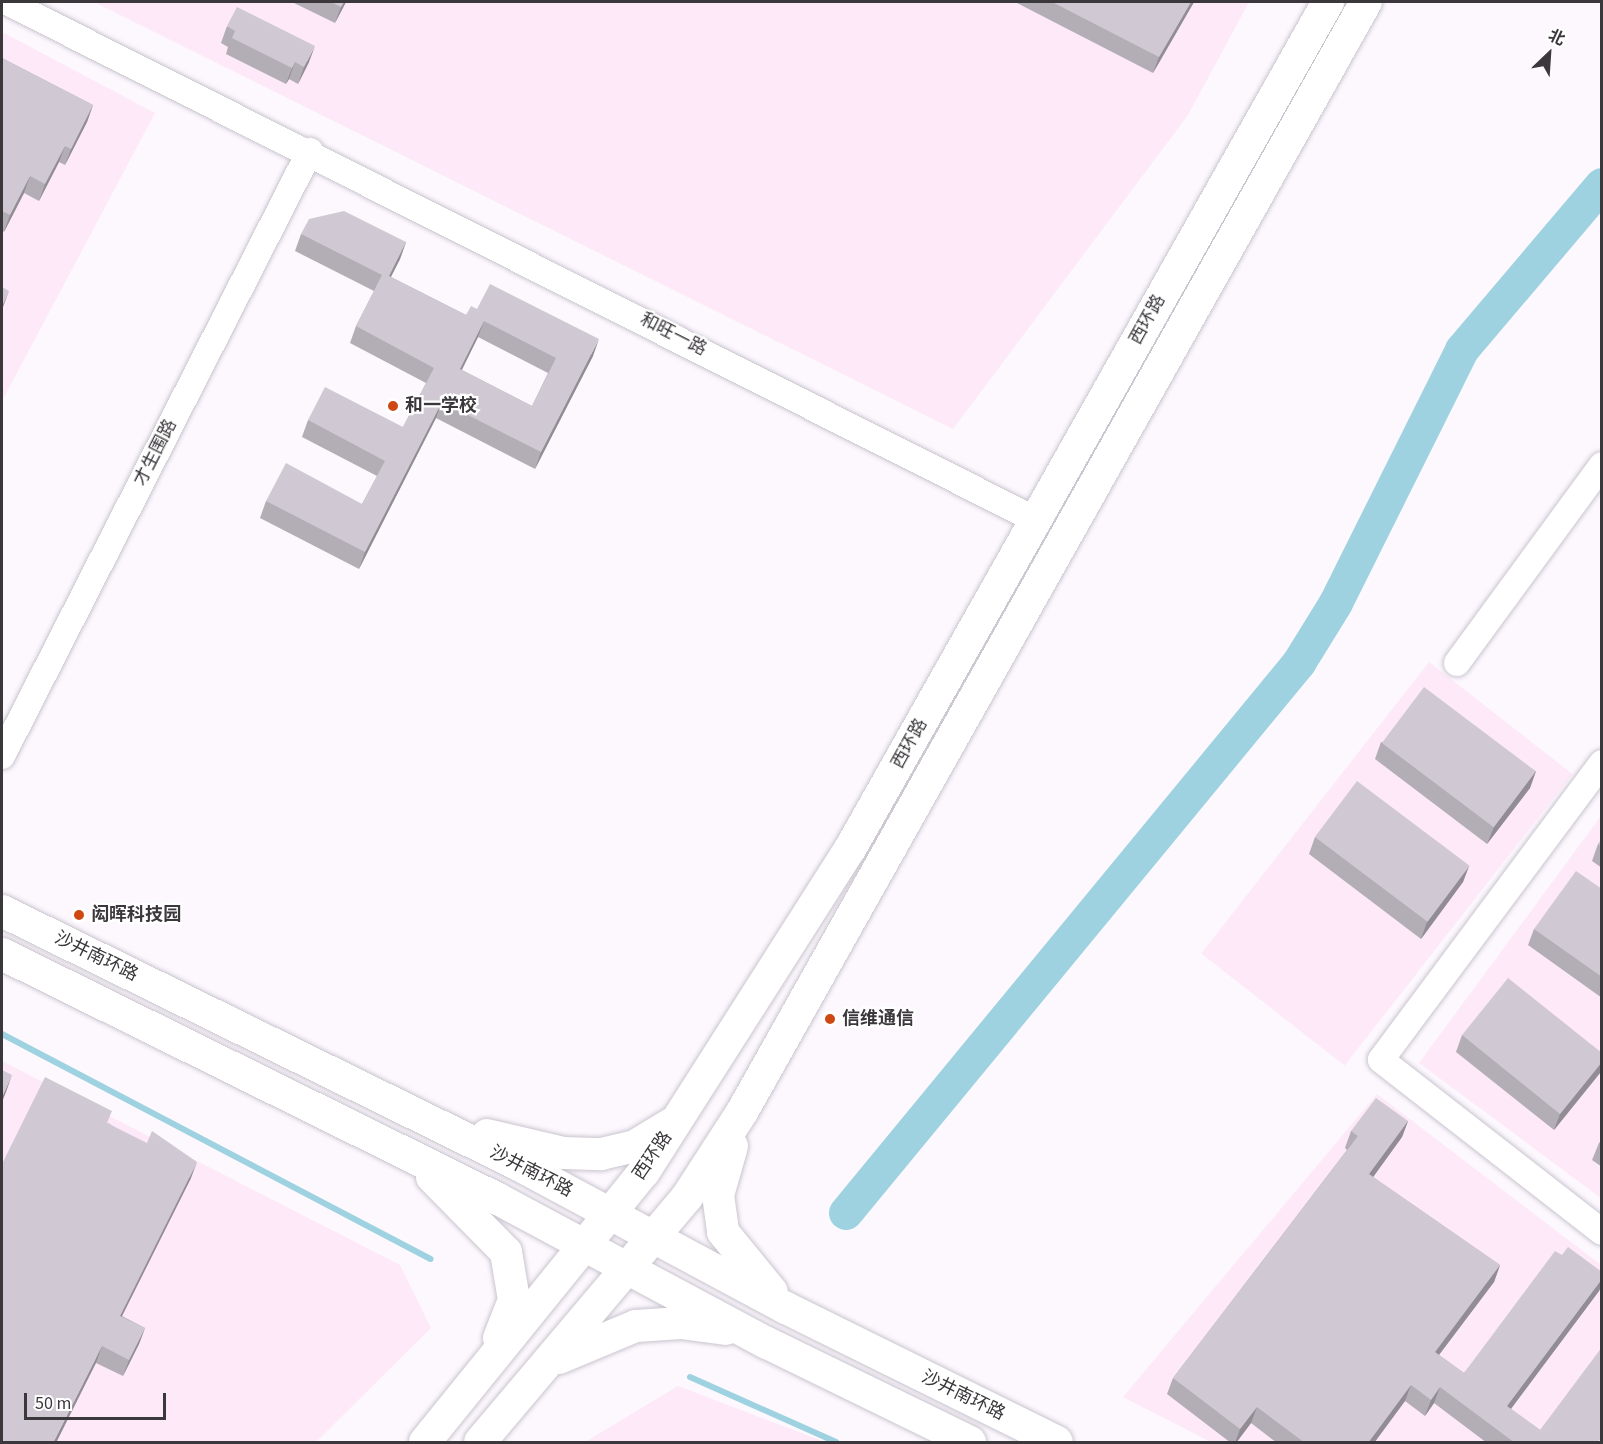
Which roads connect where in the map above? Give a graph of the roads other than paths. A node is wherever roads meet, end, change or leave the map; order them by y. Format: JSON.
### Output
{"nodes":[{"id":1,"x":7,"y":2,"type":"edge"},
{"id":2,"x":1328,"y":2,"type":"edge"},
{"id":3,"x":1366,"y":2,"type":"edge"},
{"id":4,"x":310,"y":151,"type":"junction"},
{"id":5,"x":1602,"y":465,"type":"edge"},
{"id":6,"x":1036,"y":520,"type":"junction"},
{"id":7,"x":1456,"y":663,"type":"dead end"},
{"id":8,"x":2,"y":756,"type":"edge"},
{"id":9,"x":1602,"y":763,"type":"edge"},
{"id":10,"x":2,"y":911,"type":"edge"},
{"id":11,"x":2,"y":954,"type":"edge"},
{"id":12,"x":742,"y":1112,"type":"junction"},
{"id":13,"x":676,"y":1120,"type":"junction"},
{"id":14,"x":432,"y":1123,"type":"junction"},
{"id":15,"x":411,"y":1156,"type":"junction"},
{"id":16,"x":610,"y":1214,"type":"junction"},
{"id":17,"x":1602,"y":1232,"type":"edge"},
{"id":18,"x":653,"y":1237,"type":"junction"},
{"id":19,"x":585,"y":1246,"type":"junction"},
{"id":20,"x":627,"y":1268,"type":"junction"},
{"id":21,"x":786,"y":1308,"type":"junction"},
{"id":22,"x":767,"y":1343,"type":"junction"},
{"id":23,"x":550,"y":1362,"type":"junction"},
{"id":24,"x":482,"y":1374,"type":"junction"},
{"id":25,"x":426,"y":1443,"type":"edge"},
{"id":26,"x":480,"y":1443,"type":"edge"},
{"id":27,"x":970,"y":1443,"type":"edge"},
{"id":28,"x":1057,"y":1443,"type":"edge"}],
"edges":[{"from":1,"to":4,"type":"street","name":"和旺一路"},
{"from":2,"to":6,"type":"main road","name":"西环路"},
{"from":3,"to":12,"type":"main road","name":"西环路"},
{"from":4,"to":6,"type":"street","name":"和旺一路"},
{"from":4,"to":8,"type":"street","name":"才生围路"},
{"from":5,"to":7,"type":"street"},
{"from":6,"to":13,"type":"main road","name":"西环路"},
{"from":9,"to":17,"type":"street"},
{"from":10,"to":14,"type":"main road","name":"沙井南环路"},
{"from":11,"to":15,"type":"main road"},
{"from":12,"to":18,"type":"main road","name":"西环路"},
{"from":12,"to":21,"type":"main road"},
{"from":13,"to":14,"type":"main road"},
{"from":13,"to":16,"type":"main road","name":"西环路"},
{"from":14,"to":16,"type":"main road","name":"沙井南环路"},
{"from":15,"to":19,"type":"main road"},
{"from":15,"to":24,"type":"main road"},
{"from":16,"to":18,"type":"main road","name":"沙井南环路"},
{"from":16,"to":19,"type":"main road","name":"西环路"},
{"from":18,"to":20,"type":"main road","name":"西环路"},
{"from":18,"to":21,"type":"main road","name":"沙井南环路"},
{"from":19,"to":20,"type":"main road"},
{"from":19,"to":24,"type":"main road","name":"西环路"},
{"from":20,"to":22,"type":"main road"},
{"from":20,"to":23,"type":"main road","name":"西环路"},
{"from":21,"to":28,"type":"main road","name":"沙井南环路"},
{"from":22,"to":23,"type":"main road"},
{"from":22,"to":27,"type":"main road"},
{"from":23,"to":26,"type":"main road","name":"西环路"},
{"from":24,"to":25,"type":"main road","name":"西环路"}]}
